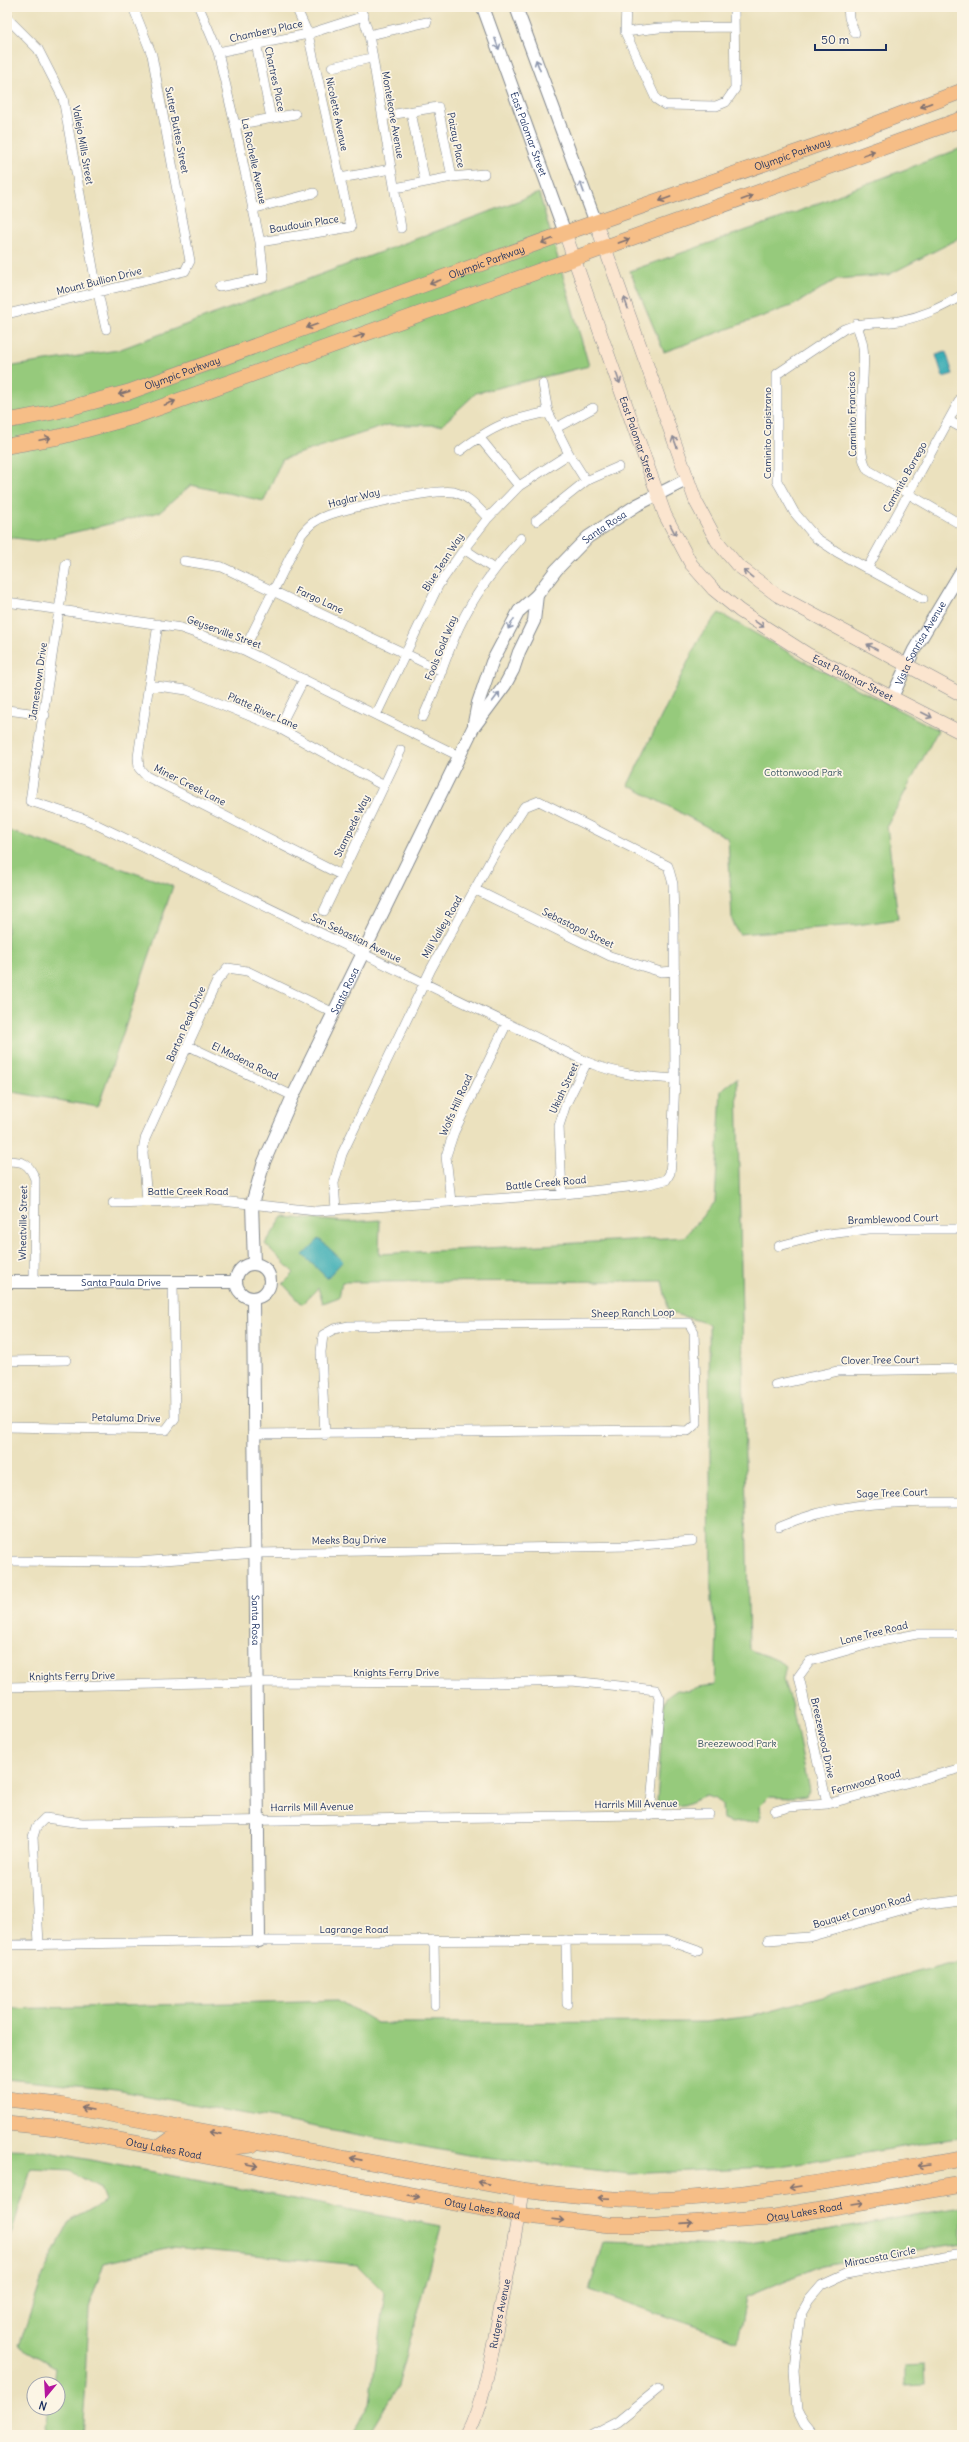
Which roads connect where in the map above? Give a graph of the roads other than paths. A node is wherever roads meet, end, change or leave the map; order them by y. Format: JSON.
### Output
{"nodes":[{"id":1,"x":133,"y":7,"type":"edge"},
{"id":2,"x":199,"y":7,"type":"edge"},
{"id":3,"x":296,"y":7,"type":"edge"},
{"id":4,"x":360,"y":7,"type":"edge"},
{"id":5,"x":484,"y":7,"type":"edge"},
{"id":6,"x":516,"y":7,"type":"edge"},
{"id":7,"x":626,"y":7,"type":"edge"},
{"id":8,"x":734,"y":7,"type":"edge"},
{"id":9,"x":848,"y":7,"type":"edge"},
{"id":10,"x":364,"y":16,"type":"junction"},
{"id":11,"x":7,"y":18,"type":"edge"},
{"id":12,"x":427,"y":22,"type":"dead end"},
{"id":13,"x":734,"y":26,"type":"junction"},
{"id":14,"x":625,"y":32,"type":"junction"},
{"id":15,"x":855,"y":33,"type":"dead end"},
{"id":16,"x":308,"y":34,"type":"junction"},
{"id":17,"x":369,"y":35,"type":"junction"},
{"id":18,"x":256,"y":43,"type":"junction"},
{"id":19,"x":218,"y":52,"type":"junction"},
{"id":20,"x":372,"y":58,"type":"junction"},
{"id":21,"x":332,"y":67,"type":"dead end"},
{"id":22,"x":962,"y":91,"type":"edge"},
{"id":23,"x":411,"y":112,"type":"junction"},
{"id":24,"x":295,"y":114,"type":"dead end"},
{"id":25,"x":383,"y":116,"type":"junction"},
{"id":26,"x":271,"y":118,"type":"junction"},
{"id":27,"x":962,"y":119,"type":"edge"},
{"id":28,"x":236,"y":125,"type":"junction"},
{"id":29,"x":391,"y":169,"type":"junction"},
{"id":30,"x":484,"y":174,"type":"dead end"},
{"id":31,"x":452,"y":177,"type":"junction"},
{"id":32,"x":340,"y":178,"type":"junction"},
{"id":33,"x":425,"y":182,"type":"junction"},
{"id":34,"x":395,"y":188,"type":"junction"},
{"id":35,"x":314,"y":193,"type":"dead end"},
{"id":36,"x":252,"y":209,"type":"junction"},
{"id":37,"x":596,"y":223,"type":"junction"},
{"id":38,"x":351,"y":227,"type":"joint"},
{"id":39,"x":401,"y":228,"type":"dead end"},
{"id":40,"x":565,"y":233,"type":"junction"},
{"id":41,"x":260,"y":242,"type":"junction"},
{"id":42,"x":606,"y":248,"type":"junction"},
{"id":43,"x":574,"y":259,"type":"junction"},
{"id":44,"x":190,"y":261,"type":"joint"},
{"id":45,"x":219,"y":287,"type":"dead end"},
{"id":46,"x":99,"y":292,"type":"junction"},
{"id":47,"x":962,"y":295,"type":"edge"},
{"id":48,"x":7,"y":314,"type":"edge"},
{"id":49,"x":856,"y":324,"type":"junction"},
{"id":50,"x":106,"y":329,"type":"dead end"},
{"id":51,"x":543,"y":384,"type":"dead end"},
{"id":52,"x":962,"y":396,"type":"edge"},
{"id":53,"x":593,"y":408,"type":"dead end"},
{"id":54,"x":548,"y":412,"type":"junction"},
{"id":55,"x":7,"y":421,"type":"edge"},
{"id":56,"x":948,"y":421,"type":"junction"},
{"id":57,"x":556,"y":428,"type":"junction"},
{"id":58,"x":962,"y":428,"type":"edge"},
{"id":59,"x":479,"y":437,"type":"junction"},
{"id":60,"x":7,"y":446,"type":"edge"},
{"id":61,"x":460,"y":451,"type":"dead end"},
{"id":62,"x":569,"y":454,"type":"junction"},
{"id":63,"x":618,"y":466,"type":"dead end"},
{"id":64,"x":688,"y":479,"type":"junction"},
{"id":65,"x":586,"y":481,"type":"junction"},
{"id":66,"x":519,"y":486,"type":"junction"},
{"id":67,"x":657,"y":494,"type":"junction"},
{"id":68,"x":908,"y":496,"type":"junction"},
{"id":69,"x":488,"y":518,"type":"junction"},
{"id":70,"x":536,"y":521,"type":"dead end"},
{"id":71,"x":960,"y":524,"type":"dead end"},
{"id":72,"x":521,"y":538,"type":"dead end"},
{"id":73,"x":464,"y":549,"type":"junction"},
{"id":74,"x":184,"y":561,"type":"dead end"},
{"id":75,"x":66,"y":564,"type":"dead end"},
{"id":76,"x":494,"y":569,"type":"junction"},
{"id":77,"x":867,"y":569,"type":"junction"},
{"id":78,"x":962,"y":570,"type":"edge"},
{"id":79,"x":274,"y":591,"type":"junction"},
{"id":80,"x":537,"y":596,"type":"junction"},
{"id":81,"x":923,"y":599,"type":"dead end"},
{"id":82,"x":7,"y":602,"type":"edge"},
{"id":83,"x":59,"y":610,"type":"junction"},
{"id":84,"x":158,"y":624,"type":"junction"},
{"id":85,"x":244,"y":650,"type":"junction"},
{"id":86,"x":406,"y":654,"type":"junction"},
{"id":87,"x":906,"y":666,"type":"junction"},
{"id":88,"x":442,"y":671,"type":"junction"},
{"id":89,"x":304,"y":679,"type":"junction"},
{"id":90,"x":149,"y":685,"type":"junction"},
{"id":91,"x":962,"y":696,"type":"edge"},
{"id":92,"x":892,"y":697,"type":"junction"},
{"id":93,"x":7,"y":710,"type":"edge"},
{"id":94,"x":45,"y":715,"type":"junction"},
{"id":95,"x":376,"y":715,"type":"junction"},
{"id":96,"x":423,"y":717,"type":"dead end"},
{"id":97,"x":279,"y":728,"type":"junction"},
{"id":98,"x":473,"y":728,"type":"junction"},
{"id":99,"x":962,"y":733,"type":"edge"},
{"id":100,"x":401,"y":750,"type":"dead end"},
{"id":101,"x":460,"y":756,"type":"junction"},
{"id":102,"x":384,"y":786,"type":"junction"},
{"id":103,"x":30,"y":801,"type":"joint"},
{"id":104,"x":668,"y":866,"type":"joint"},
{"id":105,"x":341,"y":875,"type":"junction"},
{"id":106,"x":476,"y":890,"type":"junction"},
{"id":107,"x":324,"y":911,"type":"dead end"},
{"id":108,"x":362,"y":953,"type":"junction"},
{"id":109,"x":675,"y":971,"type":"junction"},
{"id":110,"x":423,"y":983,"type":"junction"},
{"id":111,"x":334,"y":1013,"type":"junction"},
{"id":112,"x":507,"y":1023,"type":"junction"},
{"id":113,"x":189,"y":1046,"type":"junction"},
{"id":114,"x":587,"y":1062,"type":"junction"},
{"id":115,"x":675,"y":1079,"type":"junction"},
{"id":116,"x":293,"y":1096,"type":"junction"},
{"id":117,"x":7,"y":1161,"type":"edge"},
{"id":118,"x":562,"y":1194,"type":"junction"},
{"id":119,"x":147,"y":1201,"type":"junction"},
{"id":120,"x":451,"y":1202,"type":"junction"},
{"id":121,"x":113,"y":1204,"type":"dead end"},
{"id":122,"x":252,"y":1204,"type":"junction"},
{"id":123,"x":336,"y":1210,"type":"junction"},
{"id":124,"x":962,"y":1229,"type":"edge"},
{"id":125,"x":779,"y":1246,"type":"dead end"},
{"id":126,"x":254,"y":1264,"type":"junction"},
{"id":127,"x":34,"y":1281,"type":"junction"},
{"id":128,"x":7,"y":1282,"type":"edge"},
{"id":129,"x":236,"y":1282,"type":"junction"},
{"id":130,"x":173,"y":1283,"type":"junction"},
{"id":131,"x":253,"y":1299,"type":"junction"},
{"id":132,"x":66,"y":1360,"type":"dead end"},
{"id":133,"x":7,"y":1361,"type":"edge"},
{"id":134,"x":962,"y":1370,"type":"edge"},
{"id":135,"x":775,"y":1385,"type":"dead end"},
{"id":136,"x":7,"y":1427,"type":"edge"},
{"id":137,"x":255,"y":1434,"type":"junction"},
{"id":138,"x":325,"y":1435,"type":"junction"},
{"id":139,"x":962,"y":1502,"type":"edge"},
{"id":140,"x":779,"y":1527,"type":"dead end"},
{"id":141,"x":692,"y":1542,"type":"dead end"},
{"id":142,"x":257,"y":1553,"type":"junction"},
{"id":143,"x":7,"y":1562,"type":"edge"},
{"id":144,"x":962,"y":1634,"type":"edge"},
{"id":145,"x":799,"y":1676,"type":"joint"},
{"id":146,"x":256,"y":1682,"type":"junction"},
{"id":147,"x":7,"y":1687,"type":"edge"},
{"id":148,"x":962,"y":1768,"type":"edge"},
{"id":149,"x":827,"y":1804,"type":"junction"},
{"id":150,"x":775,"y":1811,"type":"dead end"},
{"id":151,"x":709,"y":1814,"type":"dead end"},
{"id":152,"x":650,"y":1816,"type":"junction"},
{"id":153,"x":258,"y":1819,"type":"junction"},
{"id":154,"x":962,"y":1900,"type":"edge"},
{"id":155,"x":434,"y":1940,"type":"junction"},
{"id":156,"x":566,"y":1940,"type":"junction"},
{"id":157,"x":768,"y":1940,"type":"dead end"},
{"id":158,"x":259,"y":1941,"type":"junction"},
{"id":159,"x":39,"y":1943,"type":"junction"},
{"id":160,"x":7,"y":1945,"type":"edge"},
{"id":161,"x":698,"y":1951,"type":"dead end"},
{"id":162,"x":567,"y":2004,"type":"dead end"},
{"id":163,"x":435,"y":2005,"type":"dead end"},
{"id":164,"x":7,"y":2099,"type":"edge"},
{"id":165,"x":7,"y":2123,"type":"edge"},
{"id":166,"x":271,"y":2144,"type":"junction"},
{"id":167,"x":158,"y":2148,"type":"junction"},
{"id":168,"x":962,"y":2159,"type":"edge"},
{"id":169,"x":962,"y":2185,"type":"edge"},
{"id":170,"x":522,"y":2190,"type":"junction"},
{"id":171,"x":519,"y":2215,"type":"junction"},
{"id":172,"x":962,"y":2253,"type":"edge"},
{"id":173,"x":658,"y":2389,"type":"dead end"},
{"id":174,"x":468,"y":2435,"type":"edge"},
{"id":175,"x":592,"y":2435,"type":"edge"},
{"id":176,"x":812,"y":2435,"type":"edge"}],
"edges":[{"from":1,"to":44,"type":"street","name":"Sutter Buttes Street"},
{"from":2,"to":19,"type":"street","name":"La Rochelle Avenue"},
{"from":3,"to":16,"type":"street","name":"Nicolette Avenue"},
{"from":4,"to":10,"type":"street","name":"Monteleone Avenue"},
{"from":5,"to":40,"type":"street","name":"East Palomar Street","one_way":true},
{"from":37,"to":6,"type":"street","one_way":true},
{"from":7,"to":14,"type":"street"},
{"from":8,"to":13,"type":"street"},
{"from":9,"to":15,"type":"street"},
{"from":10,"to":16,"type":"street","name":"Chambery Place"},
{"from":10,"to":17,"type":"street","name":"Monteleone Avenue"},
{"from":11,"to":46,"type":"street","name":"Vallejo Mills Street"},
{"from":12,"to":17,"type":"street"},
{"from":13,"to":14,"type":"street"},
{"from":13,"to":14,"type":"street"},
{"from":16,"to":18,"type":"street","name":"Chambery Place"},
{"from":16,"to":32,"type":"street","name":"Nicolette Avenue"},
{"from":17,"to":20,"type":"street","name":"Monteleone Avenue"},
{"from":18,"to":19,"type":"street","name":"Chambery Place"},
{"from":18,"to":26,"type":"street","name":"Chartres Place"},
{"from":19,"to":28,"type":"street","name":"La Rochelle Avenue"},
{"from":20,"to":21,"type":"street"},
{"from":20,"to":25,"type":"street","name":"Monteleone Avenue"},
{"from":22,"to":37,"type":"main road","name":"Olympic Parkway","one_way":true},
{"from":23,"to":25,"type":"street"},
{"from":23,"to":31,"type":"street","name":"Paizay Place"},
{"from":23,"to":33,"type":"street"},
{"from":24,"to":26,"type":"street"},
{"from":25,"to":29,"type":"street","name":"Monteleone Avenue"},
{"from":26,"to":28,"type":"street"},
{"from":42,"to":27,"type":"main road","one_way":true},
{"from":28,"to":36,"type":"street","name":"La Rochelle Avenue"},
{"from":29,"to":32,"type":"street"},
{"from":29,"to":34,"type":"street","name":"Monteleone Avenue"},
{"from":30,"to":31,"type":"street"},
{"from":31,"to":33,"type":"street"},
{"from":32,"to":38,"type":"street","name":"Nicolette Avenue"},
{"from":33,"to":34,"type":"street"},
{"from":34,"to":39,"type":"street","name":"Monteleone Avenue"},
{"from":35,"to":36,"type":"street"},
{"from":36,"to":41,"type":"street","name":"La Rochelle Avenue"},
{"from":37,"to":40,"type":"main road","name":"Olympic Parkway"},
{"from":37,"to":42,"type":"main road"},
{"from":38,"to":41,"type":"street","name":"Baudouin Place"},
{"from":40,"to":43,"type":"main road","name":"East Palomar Street"},
{"from":40,"to":55,"type":"main road","name":"Olympic Parkway","one_way":true},
{"from":41,"to":45,"type":"street","name":"La Rochelle Avenue"},
{"from":42,"to":43,"type":"main road"},
{"from":64,"to":42,"type":"main road","one_way":true},
{"from":60,"to":43,"type":"main road","one_way":true},
{"from":43,"to":67,"type":"main road","name":"East Palomar Street","one_way":true},
{"from":44,"to":46,"type":"street","name":"Mount Bullion Drive"},
{"from":46,"to":48,"type":"street","name":"Mount Bullion Drive"},
{"from":46,"to":50,"type":"street","name":"Vallejo Mills Street"},
{"from":47,"to":49,"type":"street","name":"Caminito Capistrano"},
{"from":49,"to":68,"type":"street","name":"Caminito Francisco"},
{"from":49,"to":77,"type":"street","name":"Caminito Capistrano"},
{"from":51,"to":54,"type":"street"},
{"from":52,"to":56,"type":"street","name":"Caminito Borrego"},
{"from":53,"to":57,"type":"street"},
{"from":54,"to":57,"type":"street"},
{"from":54,"to":59,"type":"street"},
{"from":56,"to":58,"type":"street"},
{"from":56,"to":68,"type":"street","name":"Caminito Borrego"},
{"from":57,"to":62,"type":"street"},
{"from":59,"to":61,"type":"street"},
{"from":59,"to":66,"type":"street"},
{"from":62,"to":65,"type":"street"},
{"from":62,"to":66,"type":"street","name":"Blue Jean Way"},
{"from":63,"to":65,"type":"street"},
{"from":64,"to":67,"type":"street","name":"Santa Rosa"},
{"from":87,"to":64,"type":"main road","one_way":true},
{"from":65,"to":70,"type":"street"},
{"from":66,"to":69,"type":"street","name":"Blue Jean Way"},
{"from":67,"to":80,"type":"street","name":"Santa Rosa"},
{"from":67,"to":92,"type":"main road","name":"East Palomar Street","one_way":true},
{"from":68,"to":71,"type":"street","name":"Caminito Francisco"},
{"from":68,"to":77,"type":"street","name":"Caminito Borrego"},
{"from":69,"to":73,"type":"street","name":"Blue Jean Way"},
{"from":69,"to":79,"type":"street","name":"Haglar Way"},
{"from":72,"to":76,"type":"street","name":"Fools Gold Way"},
{"from":73,"to":76,"type":"street"},
{"from":73,"to":86,"type":"street","name":"Blue Jean Way"},
{"from":74,"to":79,"type":"street","name":"Fargo Lane"},
{"from":75,"to":83,"type":"street","name":"Jamestown Drive"},
{"from":76,"to":88,"type":"street","name":"Fools Gold Way"},
{"from":77,"to":81,"type":"street","name":"Caminito Capistrano"},
{"from":78,"to":87,"type":"street","name":"Vista Sonrisa Avenue"},
{"from":79,"to":85,"type":"street","name":"Haglar Way"},
{"from":79,"to":86,"type":"street","name":"Fargo Lane"},
{"from":98,"to":80,"type":"street","name":"Santa Rosa","one_way":true},
{"from":80,"to":98,"type":"street","name":"Santa Rosa","one_way":true},
{"from":82,"to":83,"type":"street","name":"Geyserville Street"},
{"from":83,"to":84,"type":"street","name":"Geyserville Street"},
{"from":83,"to":94,"type":"street","name":"Jamestown Drive"},
{"from":84,"to":85,"type":"street","name":"Geyserville Street"},
{"from":84,"to":90,"type":"street","name":"Miner Creek Lane"},
{"from":85,"to":89,"type":"street","name":"Geyserville Street"},
{"from":86,"to":88,"type":"street","name":"Fargo Lane"},
{"from":86,"to":95,"type":"street","name":"Blue Jean Way"},
{"from":87,"to":91,"type":"main road"},
{"from":87,"to":92,"type":"street","name":"Vista Sonrisa Avenue"},
{"from":88,"to":96,"type":"street","name":"Fools Gold Way"},
{"from":89,"to":95,"type":"street","name":"Geyserville Street"},
{"from":89,"to":97,"type":"street"},
{"from":90,"to":97,"type":"street","name":"Platte River Lane"},
{"from":90,"to":105,"type":"street","name":"Miner Creek Lane"},
{"from":92,"to":99,"type":"main road","name":"East Palomar Street","one_way":true},
{"from":93,"to":94,"type":"street"},
{"from":94,"to":103,"type":"street","name":"Jamestown Drive"},
{"from":95,"to":101,"type":"street","name":"Geyserville Street"},
{"from":97,"to":102,"type":"street","name":"Platte River Lane"},
{"from":98,"to":101,"type":"street","name":"Santa Rosa"},
{"from":100,"to":102,"type":"street","name":"Stampede Way"},
{"from":101,"to":108,"type":"street","name":"Santa Rosa"},
{"from":102,"to":105,"type":"street","name":"Stampede Way"},
{"from":103,"to":108,"type":"street","name":"San Sebastian Avenue"},
{"from":104,"to":106,"type":"street","name":"Mill Valley Road"},
{"from":104,"to":109,"type":"street","name":"Battle Creek Road"},
{"from":105,"to":107,"type":"street","name":"Stampede Way"},
{"from":106,"to":109,"type":"street","name":"Sebastopol Street"},
{"from":106,"to":110,"type":"street","name":"Mill Valley Road"},
{"from":108,"to":110,"type":"street","name":"San Sebastian Avenue"},
{"from":108,"to":111,"type":"street","name":"Santa Rosa"},
{"from":109,"to":115,"type":"street","name":"Battle Creek Road"},
{"from":110,"to":112,"type":"street","name":"San Sebastian Avenue"},
{"from":110,"to":123,"type":"street","name":"Mill Valley Road"},
{"from":111,"to":113,"type":"street","name":"Barton Peak Drive"},
{"from":111,"to":116,"type":"street","name":"Santa Rosa"},
{"from":112,"to":114,"type":"street","name":"San Sebastian Avenue"},
{"from":112,"to":120,"type":"street","name":"Wolfs Hill Road"},
{"from":113,"to":116,"type":"street","name":"El Modena Road"},
{"from":113,"to":119,"type":"street","name":"Barton Peak Drive"},
{"from":114,"to":115,"type":"street","name":"San Sebastian Avenue"},
{"from":114,"to":118,"type":"street","name":"Ukiah Street"},
{"from":115,"to":118,"type":"street","name":"Battle Creek Road"},
{"from":116,"to":122,"type":"street","name":"Santa Rosa"},
{"from":117,"to":127,"type":"street","name":"Wheatville Street"},
{"from":118,"to":120,"type":"street","name":"Battle Creek Road"},
{"from":119,"to":121,"type":"street","name":"Battle Creek Road"},
{"from":119,"to":122,"type":"street","name":"Battle Creek Road"},
{"from":120,"to":123,"type":"street","name":"Battle Creek Road"},
{"from":122,"to":123,"type":"street","name":"Battle Creek Road"},
{"from":122,"to":126,"type":"street","name":"Santa Rosa"},
{"from":124,"to":125,"type":"street","name":"Bramblewood Court"},
{"from":126,"to":129,"type":"street"},
{"from":126,"to":131,"type":"street"},
{"from":127,"to":128,"type":"street","name":"Santa Paula Drive"},
{"from":127,"to":130,"type":"street","name":"Santa Paula Drive"},
{"from":129,"to":130,"type":"street","name":"Santa Paula Drive"},
{"from":129,"to":131,"type":"street"},
{"from":130,"to":136,"type":"street","name":"Petaluma Drive"},
{"from":131,"to":137,"type":"street","name":"Santa Rosa"},
{"from":132,"to":133,"type":"street"},
{"from":134,"to":135,"type":"street","name":"Clover Tree Court"},
{"from":137,"to":138,"type":"street","name":"Sheep Ranch Loop"},
{"from":137,"to":142,"type":"street","name":"Santa Rosa"},
{"from":138,"to":138,"type":"street","name":"Sheep Ranch Loop"},
{"from":139,"to":140,"type":"street","name":"Sage Tree Court"},
{"from":141,"to":142,"type":"street","name":"Meeks Bay Drive"},
{"from":142,"to":143,"type":"street","name":"Meeks Bay Drive"},
{"from":142,"to":146,"type":"street","name":"Santa Rosa"},
{"from":144,"to":145,"type":"street","name":"Lone Tree Road"},
{"from":145,"to":149,"type":"street","name":"Breezewood Drive"},
{"from":146,"to":147,"type":"street","name":"Knights Ferry Drive"},
{"from":146,"to":152,"type":"street","name":"Knights Ferry Drive"},
{"from":146,"to":153,"type":"street","name":"Santa Rosa"},
{"from":148,"to":149,"type":"street","name":"Fernwood Road"},
{"from":149,"to":150,"type":"street","name":"Fernwood Road"},
{"from":151,"to":152,"type":"street","name":"Harrils Mill Avenue"},
{"from":152,"to":153,"type":"street","name":"Harrils Mill Avenue"},
{"from":153,"to":158,"type":"street","name":"Santa Rosa"},
{"from":153,"to":159,"type":"street","name":"Harrils Mill Avenue"},
{"from":154,"to":157,"type":"street","name":"Bouquet Canyon Road"},
{"from":155,"to":156,"type":"street","name":"Lagrange Road"},
{"from":155,"to":158,"type":"street","name":"Lagrange Road"},
{"from":155,"to":163,"type":"street"},
{"from":156,"to":161,"type":"street","name":"Lagrange Road"},
{"from":156,"to":162,"type":"street"},
{"from":158,"to":159,"type":"street","name":"Lagrange Road"},
{"from":159,"to":160,"type":"street","name":"Lagrange Road"},
{"from":166,"to":164,"type":"main road","one_way":true},
{"from":165,"to":167,"type":"main road","name":"Otay Lakes Road"},
{"from":166,"to":167,"type":"main road"},
{"from":170,"to":166,"type":"main road","one_way":true},
{"from":167,"to":171,"type":"main road","name":"Otay Lakes Road","one_way":true},
{"from":168,"to":170,"type":"main road","one_way":true},
{"from":171,"to":169,"type":"main road","name":"Otay Lakes Road","one_way":true},
{"from":170,"to":171,"type":"main road","name":"Rutgers Avenue"},
{"from":171,"to":174,"type":"main road","name":"Rutgers Avenue"},
{"from":172,"to":176,"type":"street","name":"Miracosta Circle"},
{"from":173,"to":175,"type":"street"}]}
